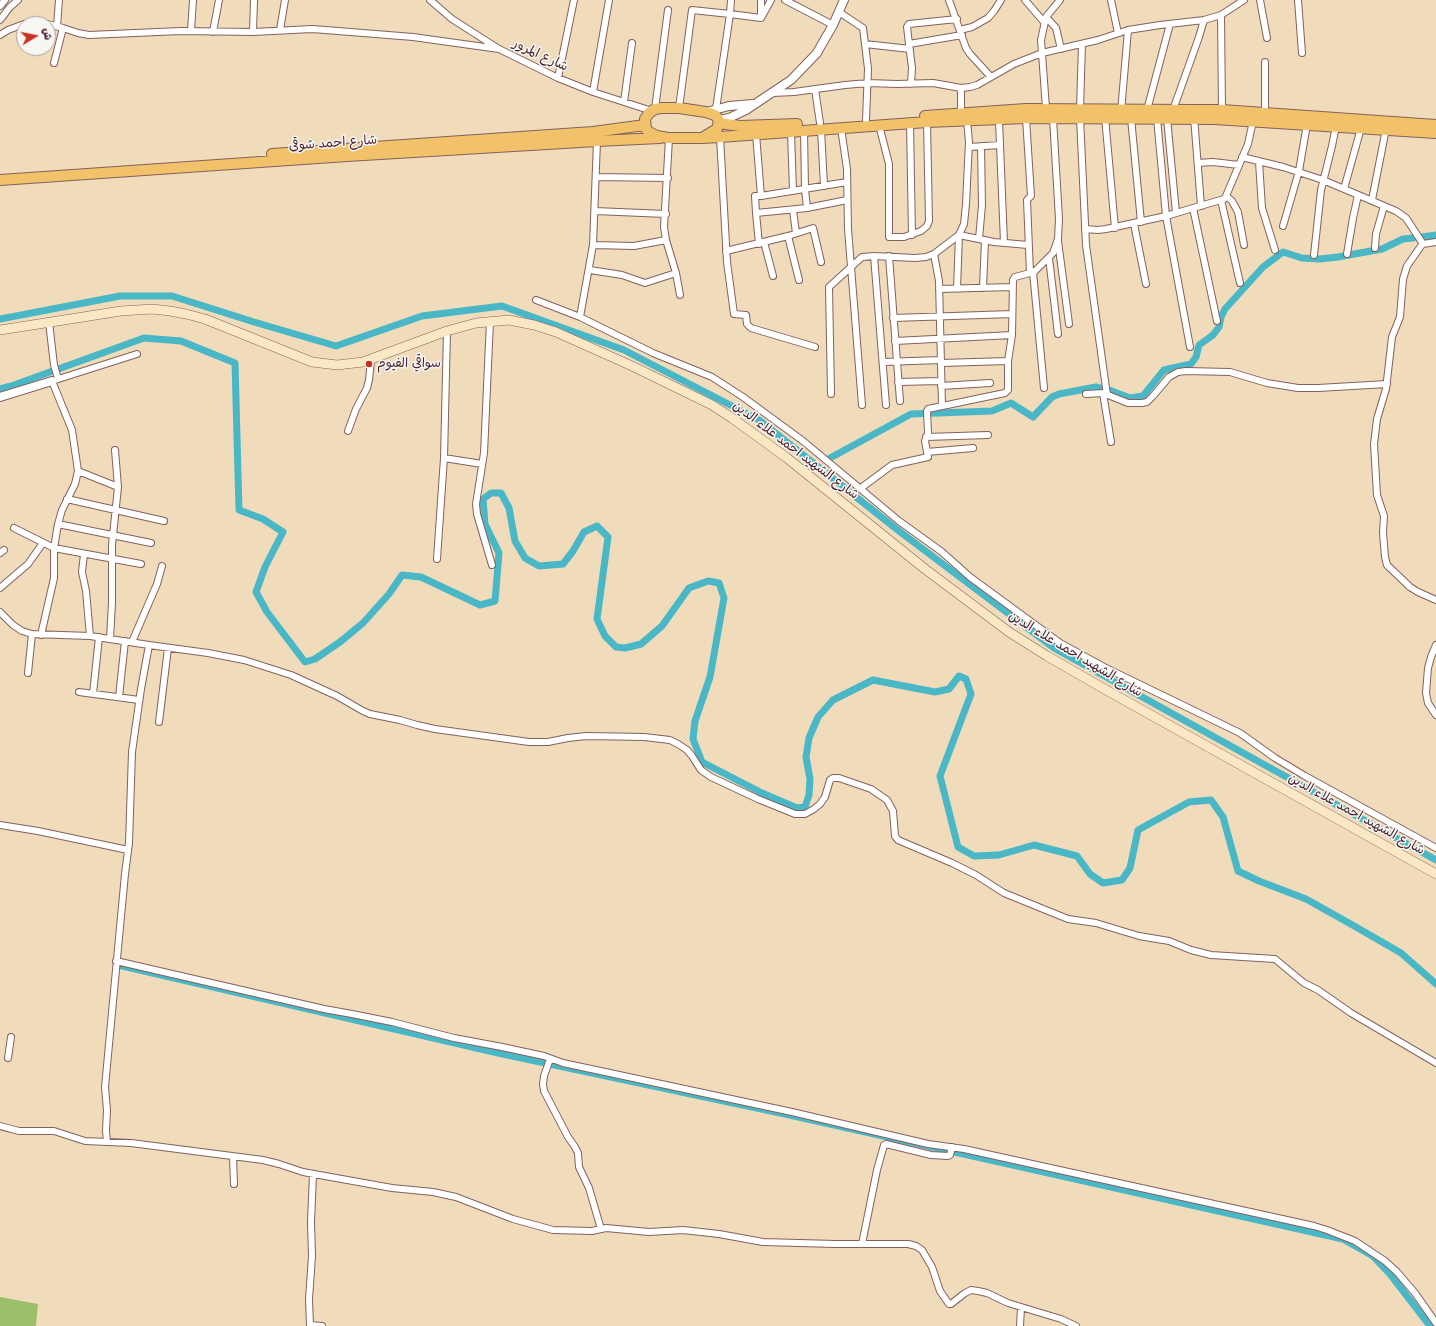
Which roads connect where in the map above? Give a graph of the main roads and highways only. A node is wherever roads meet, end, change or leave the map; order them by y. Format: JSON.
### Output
{"nodes":[{"id":1,"x":1080,"y":114,"type":"junction"},
{"id":2,"x":1194,"y":114,"type":"junction"},
{"id":3,"x":1124,"y":115,"type":"junction"},
{"id":4,"x":1166,"y":115,"type":"junction"},
{"id":5,"x":964,"y":117,"type":"junction"},
{"id":6,"x":932,"y":120,"type":"junction"},
{"id":7,"x":719,"y":121,"type":"junction"},
{"id":8,"x":645,"y":124,"type":"junction"},
{"id":9,"x":1436,"y":125,"type":"edge"},
{"id":10,"x":820,"y":126,"type":"junction"},
{"id":11,"x":1436,"y":133,"type":"edge"},
{"id":12,"x":668,"y":138,"type":"junction"},
{"id":13,"x":702,"y":138,"type":"junction"},
{"id":14,"x":0,"y":174,"type":"edge"},
{"id":15,"x":0,"y":180,"type":"edge"},
{"id":16,"x":0,"y":330,"type":"edge"},
{"id":17,"x":1436,"y":874,"type":"edge"}],
"edges":[{"from":1,"to":3,"type":"main road"},
{"from":1,"to":5,"type":"main road"},
{"from":1,"to":5,"type":"main road"},
{"from":2,"to":4,"type":"main road"},
{"from":2,"to":9,"type":"main road"},
{"from":2,"to":11,"type":"main road"},
{"from":3,"to":4,"type":"main road"},
{"from":3,"to":4,"type":"main road"},
{"from":5,"to":6,"type":"main road"},
{"from":6,"to":10,"type":"main road"},
{"from":6,"to":10,"type":"main road"},
{"from":7,"to":8,"type":"main road"},
{"from":7,"to":10,"type":"main road"},
{"from":7,"to":13,"type":"main road"},
{"from":8,"to":12,"type":"main road"},
{"from":8,"to":14,"type":"main road","name":"شارع احمد شوقى"},
{"from":10,"to":13,"type":"main road","name":"شارع احمد شوقى"},
{"from":12,"to":13,"type":"main road","name":"شارع احمد شوقى"},
{"from":12,"to":15,"type":"main road","name":"شارع احمد شوقى"},
{"from":16,"to":17,"type":"main road","name":"شارع الشهيد احمد علاء الدين"}]}
